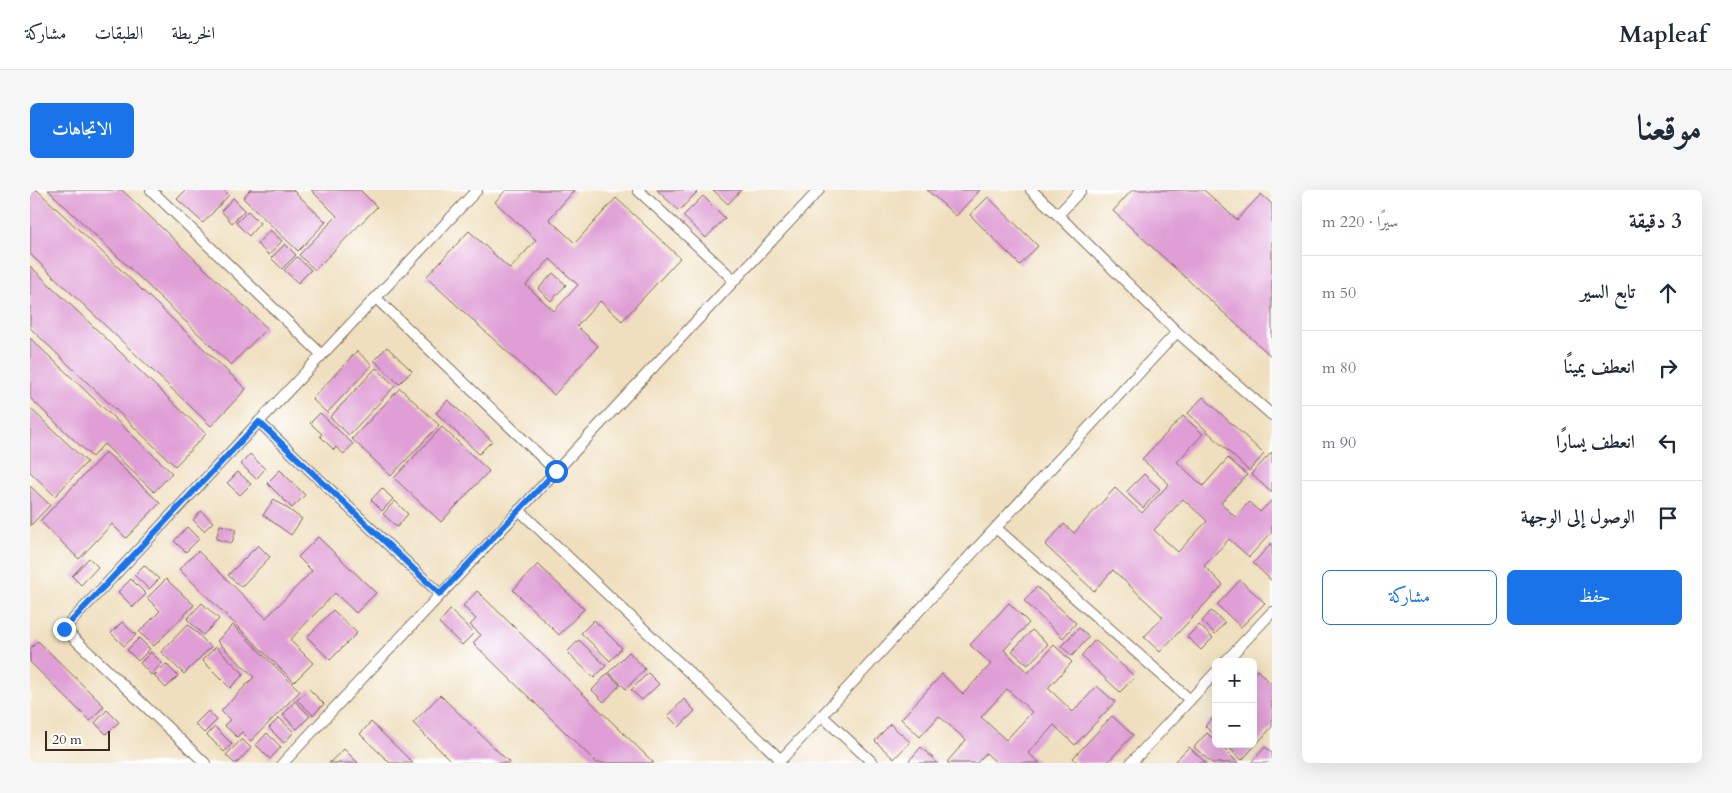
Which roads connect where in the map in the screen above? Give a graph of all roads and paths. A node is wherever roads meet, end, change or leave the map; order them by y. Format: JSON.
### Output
{"nodes":[{"id":1,"x":151,"y":190,"type":"edge"},
{"id":2,"x":477,"y":190,"type":"edge"},
{"id":3,"x":638,"y":190,"type":"edge"},
{"id":4,"x":819,"y":190,"type":"edge"},
{"id":5,"x":1030,"y":190,"type":"edge"},
{"id":6,"x":1081,"y":190,"type":"edge"},
{"id":7,"x":1058,"y":214,"type":"junction"},
{"id":8,"x":734,"y":280,"type":"junction"},
{"id":9,"x":376,"y":298,"type":"junction"},
{"id":10,"x":1178,"y":332,"type":"junction"},
{"id":11,"x":322,"y":355,"type":"junction"},
{"id":12,"x":1272,"y":415,"type":"edge"},
{"id":13,"x":259,"y":422,"type":"junction"},
{"id":14,"x":556,"y":471,"type":"junction"},
{"id":15,"x":519,"y":510,"type":"junction"},
{"id":16,"x":996,"y":528,"type":"junction"},
{"id":17,"x":440,"y":594,"type":"junction"},
{"id":18,"x":1272,"y":612,"type":"edge"},
{"id":19,"x":1230,"y":658,"type":"edge"},
{"id":20,"x":1212,"y":676,"type":"edge"},
{"id":21,"x":1190,"y":700,"type":"junction"},
{"id":22,"x":822,"y":716,"type":"junction"},
{"id":23,"x":780,"y":762,"type":"edge"},
{"id":24,"x":205,"y":763,"type":"edge"},
{"id":25,"x":283,"y":763,"type":"edge"},
{"id":26,"x":873,"y":763,"type":"edge"},
{"id":27,"x":1131,"y":763,"type":"edge"}],
"edges":[{"from":1,"to":11,"type":"lane"},
{"from":2,"to":9,"type":"lane"},
{"from":3,"to":8,"type":"lane"},
{"from":4,"to":8,"type":"lane"},
{"from":5,"to":7,"type":"lane"},
{"from":6,"to":7,"type":"lane"},
{"from":7,"to":10,"type":"lane"},
{"from":8,"to":14,"type":"lane"},
{"from":9,"to":11,"type":"lane"},
{"from":9,"to":14,"type":"lane"},
{"from":10,"to":12,"type":"lane"},
{"from":10,"to":16,"type":"lane"},
{"from":11,"to":13,"type":"lane"},
{"from":13,"to":17,"type":"lane"},
{"from":13,"to":24,"type":"lane"},
{"from":14,"to":15,"type":"lane"},
{"from":15,"to":17,"type":"lane"},
{"from":15,"to":23,"type":"lane"},
{"from":16,"to":21,"type":"lane"},
{"from":16,"to":22,"type":"lane"},
{"from":17,"to":25,"type":"lane"},
{"from":18,"to":19,"type":"lane"},
{"from":20,"to":21,"type":"lane"},
{"from":21,"to":27,"type":"lane"},
{"from":22,"to":23,"type":"lane"},
{"from":22,"to":26,"type":"lane"}]}
